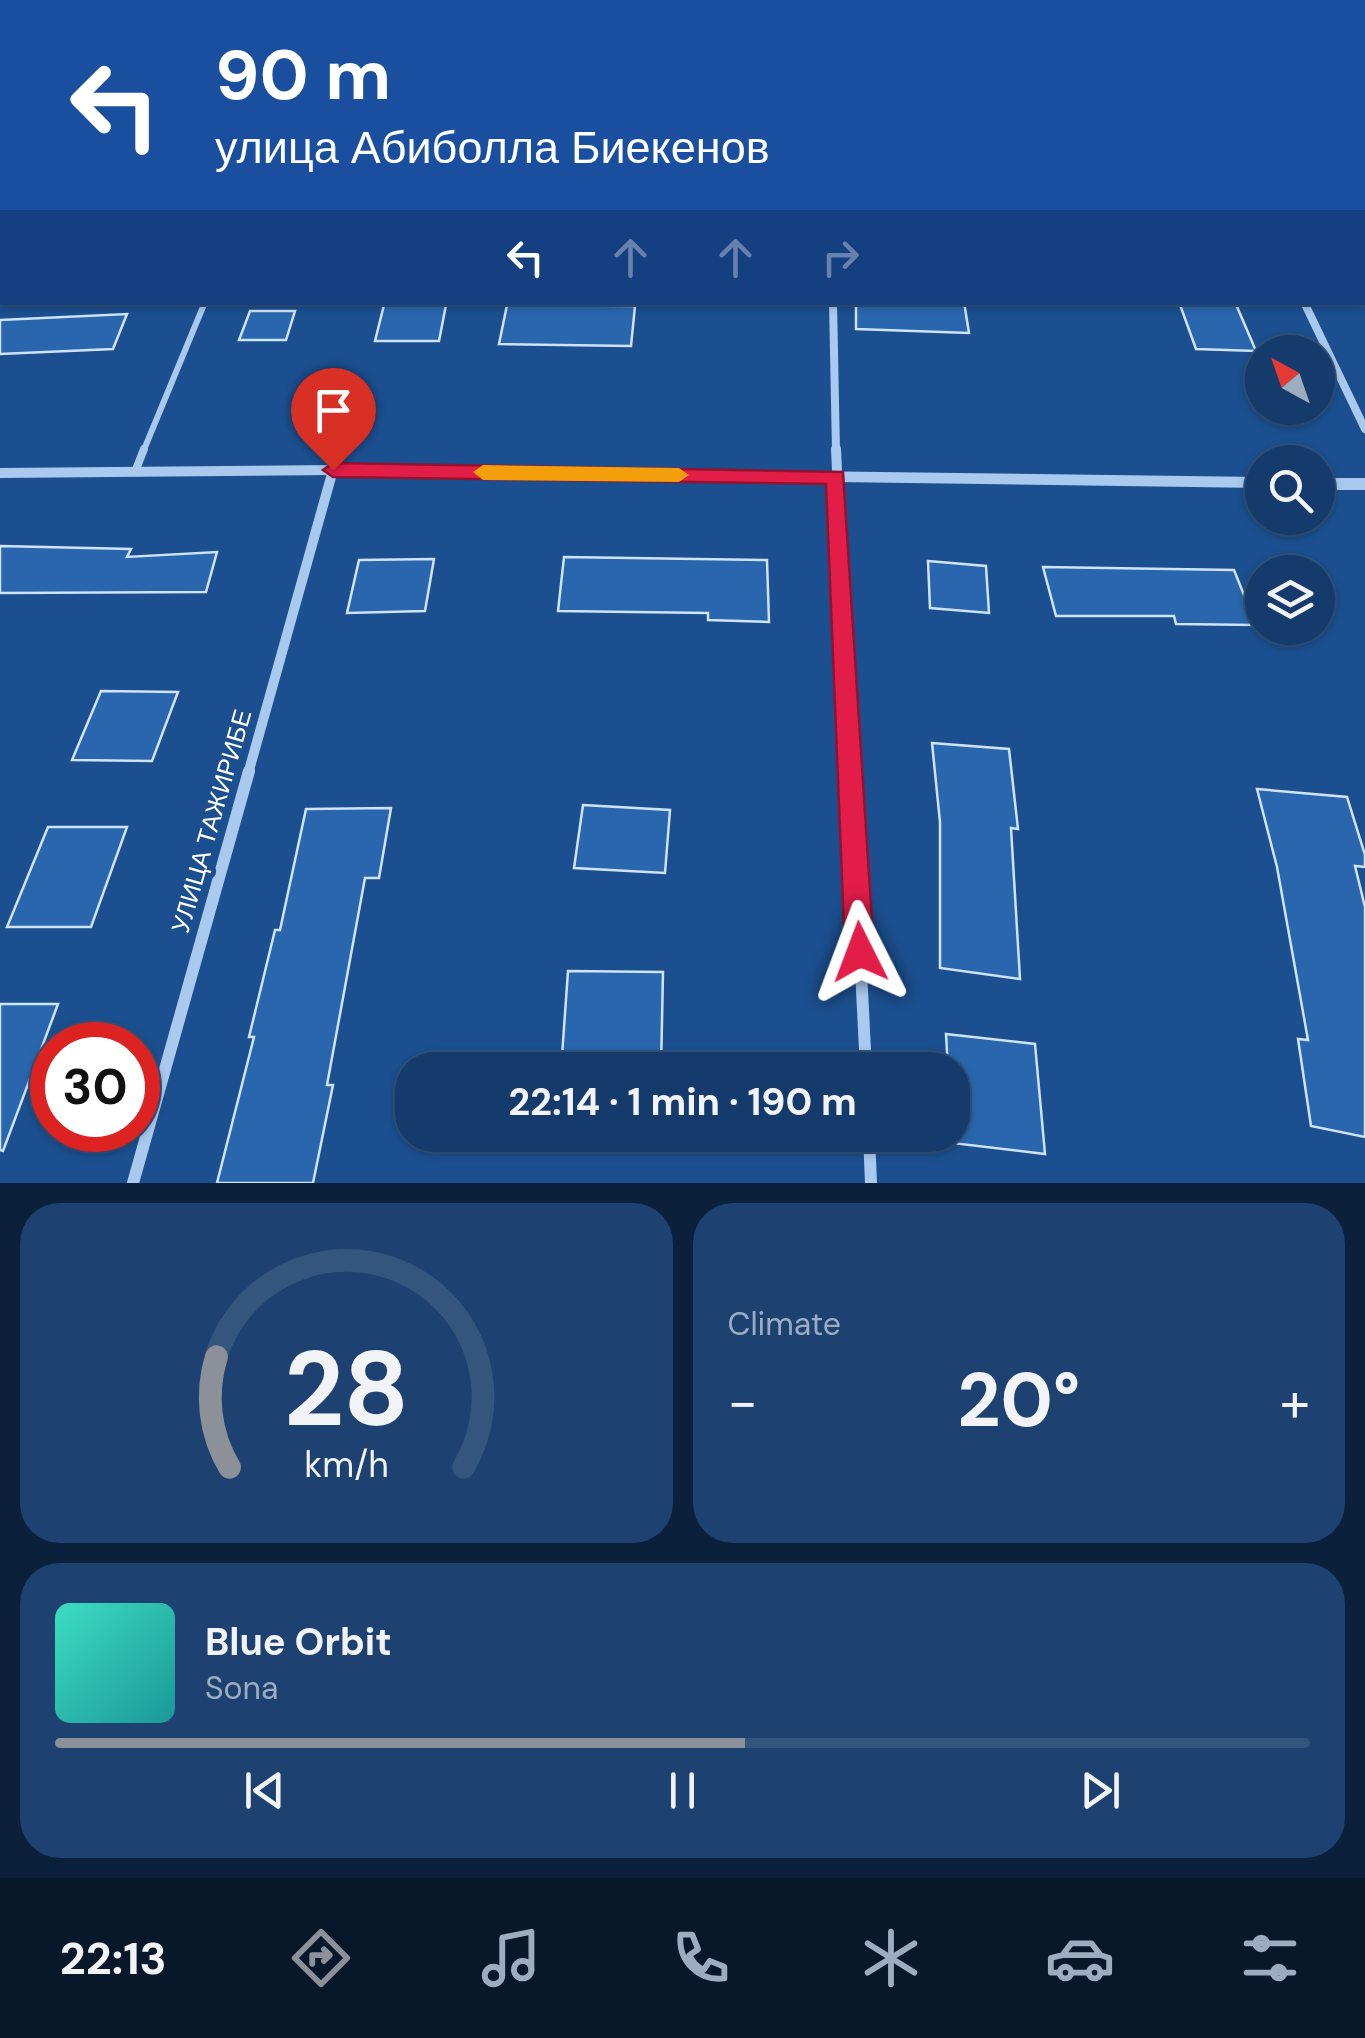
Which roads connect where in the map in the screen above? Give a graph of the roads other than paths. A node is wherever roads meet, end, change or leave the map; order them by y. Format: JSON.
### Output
{"nodes":[{"id":1,"x":204,"y":305,"type":"edge"},
{"id":2,"x":833,"y":305,"type":"edge"},
{"id":3,"x":1305,"y":305,"type":"edge"},
{"id":4,"x":1365,"y":430,"type":"edge"},
{"id":5,"x":333,"y":470,"type":"junction"},
{"id":6,"x":135,"y":472,"type":"junction"},
{"id":7,"x":0,"y":473,"type":"edge"},
{"id":8,"x":836,"y":477,"type":"junction"},
{"id":9,"x":1245,"y":483,"type":"edge"},
{"id":10,"x":1335,"y":484,"type":"edge"},
{"id":11,"x":1365,"y":484,"type":"edge"},
{"id":12,"x":865,"y":1052,"type":"edge"},
{"id":13,"x":870,"y":1152,"type":"edge"},
{"id":14,"x":133,"y":1183,"type":"edge"},
{"id":15,"x":871,"y":1183,"type":"edge"}],
"edges":[{"from":1,"to":6,"type":"lane"},
{"from":2,"to":8,"type":"street"},
{"from":3,"to":4,"type":"street"},
{"from":5,"to":6,"type":"street"},
{"from":5,"to":8,"type":"street"},
{"from":5,"to":14,"type":"street","name":"УЛИЦА ТАЖИРИБЕ"},
{"from":6,"to":7,"type":"street"},
{"from":8,"to":9,"type":"street"},
{"from":8,"to":12,"type":"street"},
{"from":10,"to":11,"type":"street"},
{"from":13,"to":15,"type":"street"}]}
